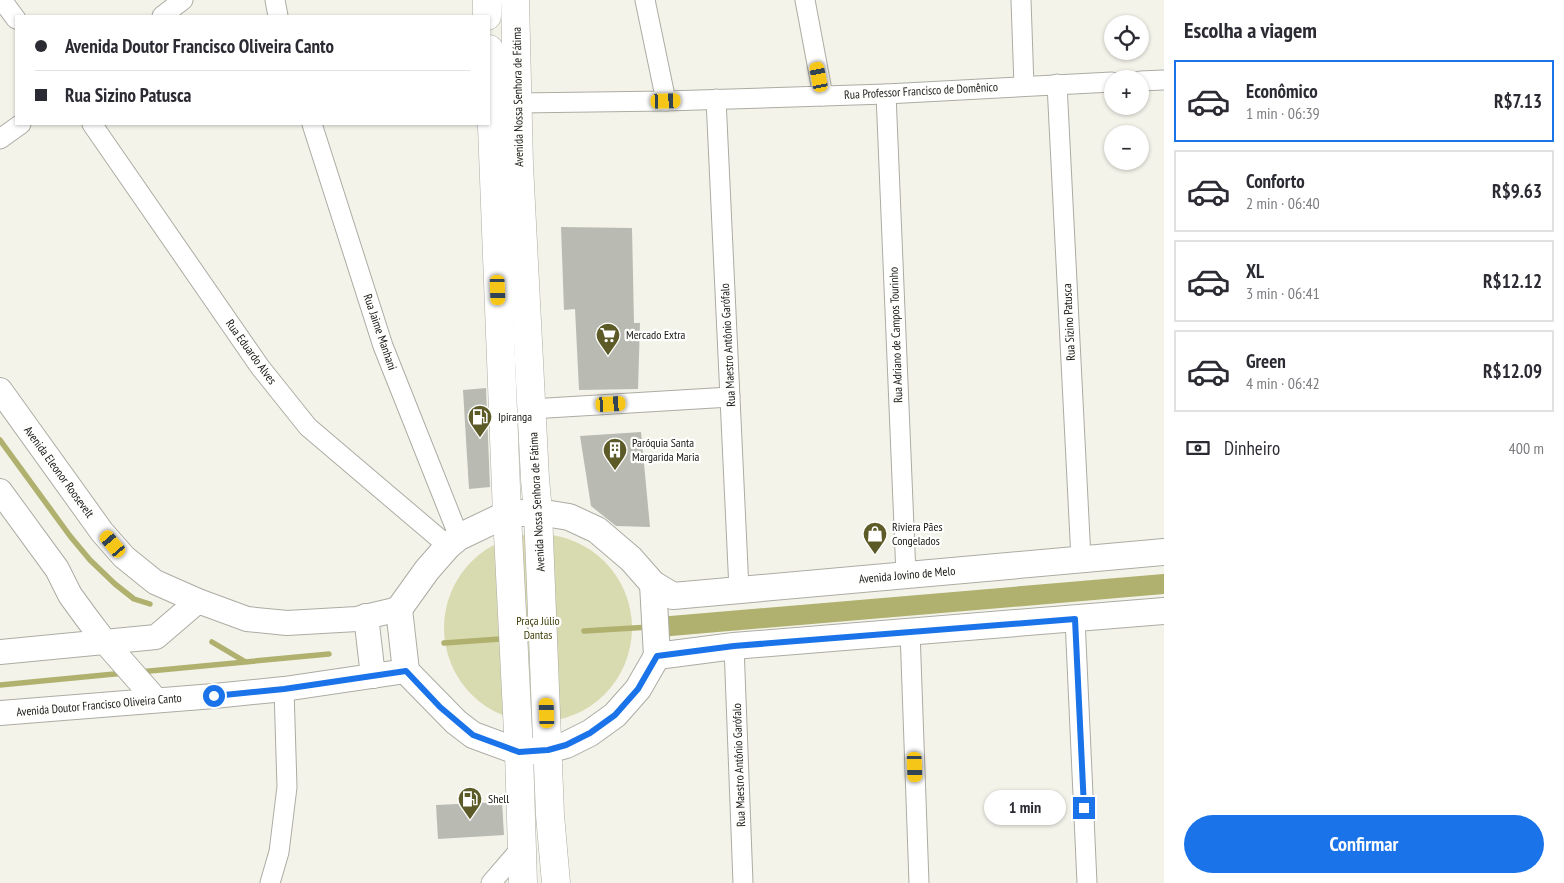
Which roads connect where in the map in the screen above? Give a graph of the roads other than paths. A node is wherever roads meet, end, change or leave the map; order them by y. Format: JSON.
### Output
{"nodes":[{"id":1,"x":2,"y":0,"type":"edge"},
{"id":2,"x":183,"y":0,"type":"edge"},
{"id":3,"x":275,"y":0,"type":"edge"},
{"id":4,"x":487,"y":0,"type":"edge"},
{"id":5,"x":515,"y":0,"type":"edge"},
{"id":6,"x":645,"y":0,"type":"edge"},
{"id":7,"x":805,"y":0,"type":"edge"},
{"id":8,"x":1021,"y":0,"type":"edge"},
{"id":9,"x":163,"y":15,"type":"edge"},
{"id":10,"x":278,"y":15,"type":"edge"},
{"id":11,"x":488,"y":15,"type":"edge"},
{"id":12,"x":15,"y":18,"type":"edge"},
{"id":13,"x":490,"y":75,"type":"edge"},
{"id":14,"x":1164,"y":80,"type":"edge"},
{"id":15,"x":1149,"y":81,"type":"edge"},
{"id":16,"x":1104,"y":82,"type":"edge"},
{"id":17,"x":1057,"y":84,"type":"junction"},
{"id":18,"x":1024,"y":86,"type":"junction"},
{"id":19,"x":886,"y":94,"type":"junction"},
{"id":20,"x":823,"y":96,"type":"junction"},
{"id":21,"x":716,"y":99,"type":"junction"},
{"id":22,"x":666,"y":101,"type":"junction"},
{"id":23,"x":519,"y":103,"type":"junction"},
{"id":24,"x":20,"y":125,"type":"edge"},
{"id":25,"x":93,"y":125,"type":"edge"},
{"id":26,"x":312,"y":125,"type":"edge"},
{"id":27,"x":0,"y":139,"type":"edge"},
{"id":28,"x":0,"y":390,"type":"edge"},
{"id":29,"x":730,"y":397,"type":"junction"},
{"id":30,"x":531,"y":409,"type":"junction"},
{"id":31,"x":0,"y":491,"type":"edge"},
{"id":32,"x":538,"y":512,"type":"junction"},
{"id":33,"x":507,"y":514,"type":"junction"},
{"id":34,"x":453,"y":542,"type":"junction"},
{"id":35,"x":1164,"y":552,"type":"edge"},
{"id":36,"x":1081,"y":559,"type":"junction"},
{"id":37,"x":906,"y":575,"type":"junction"},
{"id":38,"x":740,"y":590,"type":"junction"},
{"id":39,"x":654,"y":595,"type":"junction"},
{"id":40,"x":198,"y":601,"type":"junction"},
{"id":41,"x":399,"y":609,"type":"junction"},
{"id":42,"x":1164,"y":612,"type":"edge"},
{"id":43,"x":366,"y":616,"type":"junction"},
{"id":44,"x":1075,"y":619,"type":"junction"},
{"id":45,"x":910,"y":631,"type":"junction"},
{"id":46,"x":105,"y":642,"type":"junction"},
{"id":47,"x":734,"y":646,"type":"junction"},
{"id":48,"x":657,"y":649,"type":"junction"},
{"id":49,"x":0,"y":652,"type":"edge"},
{"id":50,"x":406,"y":671,"type":"junction"},
{"id":51,"x":373,"y":676,"type":"junction"},
{"id":52,"x":284,"y":689,"type":"junction"},
{"id":53,"x":152,"y":696,"type":"junction"},
{"id":54,"x":0,"y":713,"type":"edge"},
{"id":55,"x":548,"y":750,"type":"junction"},
{"id":56,"x":519,"y":752,"type":"junction"},
{"id":57,"x":522,"y":847,"type":"junction"},
{"id":58,"x":270,"y":883,"type":"edge"},
{"id":59,"x":491,"y":883,"type":"edge"},
{"id":60,"x":523,"y":883,"type":"edge"},
{"id":61,"x":556,"y":883,"type":"edge"},
{"id":62,"x":743,"y":883,"type":"edge"},
{"id":63,"x":919,"y":883,"type":"edge"},
{"id":64,"x":1087,"y":883,"type":"edge"}],
"edges":[{"from":1,"to":12,"type":"street"},
{"from":2,"to":9,"type":"street"},
{"from":3,"to":10,"type":"street"},
{"from":4,"to":11,"type":"main road"},
{"from":5,"to":23,"type":"main road","name":"Avenida Nossa Senhora de Fátima"},
{"from":6,"to":22,"type":"street"},
{"from":7,"to":20,"type":"street"},
{"from":8,"to":18,"type":"street"},
{"from":13,"to":33,"type":"main road","name":"Avenida Nossa Senhora de Fátima"},
{"from":14,"to":15,"type":"street"},
{"from":16,"to":17,"type":"street","name":"Rua Professor Francisco de Domênico"},
{"from":17,"to":18,"type":"street","name":"Rua Professor Francisco de Domênico"},
{"from":17,"to":36,"type":"street","name":"Rua Sizino Patusca"},
{"from":18,"to":19,"type":"street","name":"Rua Professor Francisco de Domênico"},
{"from":19,"to":20,"type":"street","name":"Rua Professor Francisco de Domênico"},
{"from":19,"to":37,"type":"street","name":"Rua Adriano de Campos Tourinho"},
{"from":20,"to":21,"type":"street","name":"Rua Professor Francisco de Domênico"},
{"from":21,"to":22,"type":"street","name":"Rua Professor Francisco de Domênico"},
{"from":21,"to":29,"type":"street","name":"Rua Maestro Antônio Garófalo"},
{"from":22,"to":23,"type":"street","name":"Rua Professor Francisco de Domênico"},
{"from":23,"to":30,"type":"main road","name":"Avenida Nossa Senhora de Fátima"},
{"from":24,"to":27,"type":"street"},
{"from":25,"to":34,"type":"street","name":"Rua Eduardo Alves"},
{"from":26,"to":34,"type":"street","name":"Rua Jaime Manhani"},
{"from":28,"to":40,"type":"street","name":"Avenida Eleonor Roosevelt"},
{"from":29,"to":30,"type":"street"},
{"from":29,"to":38,"type":"street","name":"Rua Maestro Antônio Garófalo"},
{"from":30,"to":32,"type":"main road","name":"Avenida Nossa Senhora de Fátima"},
{"from":31,"to":46,"type":"street"},
{"from":32,"to":33,"type":"main road"},
{"from":32,"to":39,"type":"main road"},
{"from":32,"to":55,"type":"main road","name":"Avenida Nossa Senhora de Fátima"},
{"from":33,"to":34,"type":"main road"},
{"from":33,"to":56,"type":"main road","name":"Avenida Nossa Senhora de Fátima"},
{"from":34,"to":41,"type":"main road"},
{"from":35,"to":36,"type":"main road","name":"Avenida Jovino de Melo"},
{"from":36,"to":37,"type":"main road","name":"Avenida Jovino de Melo"},
{"from":37,"to":38,"type":"main road","name":"Avenida Jovino de Melo"},
{"from":38,"to":39,"type":"main road","name":"Avenida Jovino de Melo"},
{"from":39,"to":48,"type":"main road"},
{"from":40,"to":43,"type":"street","name":"Avenida Eleonor Roosevelt"},
{"from":40,"to":46,"type":"street"},
{"from":41,"to":43,"type":"street","name":"Avenida Eleonor Roosevelt"},
{"from":41,"to":50,"type":"main road"},
{"from":42,"to":44,"type":"main road"},
{"from":43,"to":51,"type":"street"},
{"from":44,"to":45,"type":"main road"},
{"from":44,"to":64,"type":"street"},
{"from":45,"to":47,"type":"main road"},
{"from":45,"to":63,"type":"street"},
{"from":46,"to":49,"type":"street"},
{"from":46,"to":53,"type":"street"},
{"from":47,"to":48,"type":"main road"},
{"from":47,"to":62,"type":"street","name":"Rua Maestro Antônio Garófalo"},
{"from":48,"to":55,"type":"main road"},
{"from":50,"to":51,"type":"street","name":"Avenida Doutor Francisco Oliveira Canto"},
{"from":50,"to":56,"type":"main road"},
{"from":51,"to":52,"type":"street","name":"Avenida Doutor Francisco Oliveira Canto"},
{"from":52,"to":53,"type":"street","name":"Avenida Doutor Francisco Oliveira Canto"},
{"from":52,"to":58,"type":"street"},
{"from":53,"to":54,"type":"street","name":"Avenida Doutor Francisco Oliveira Canto"},
{"from":55,"to":56,"type":"main road"},
{"from":55,"to":61,"type":"main road","name":"Avenida Nossa Senhora de Fátima"},
{"from":56,"to":57,"type":"main road","name":"Avenida Nossa Senhora de Fátima"},
{"from":57,"to":59,"type":"street"},
{"from":57,"to":60,"type":"main road","name":"Avenida Nossa Senhora de Fátima"}]}
